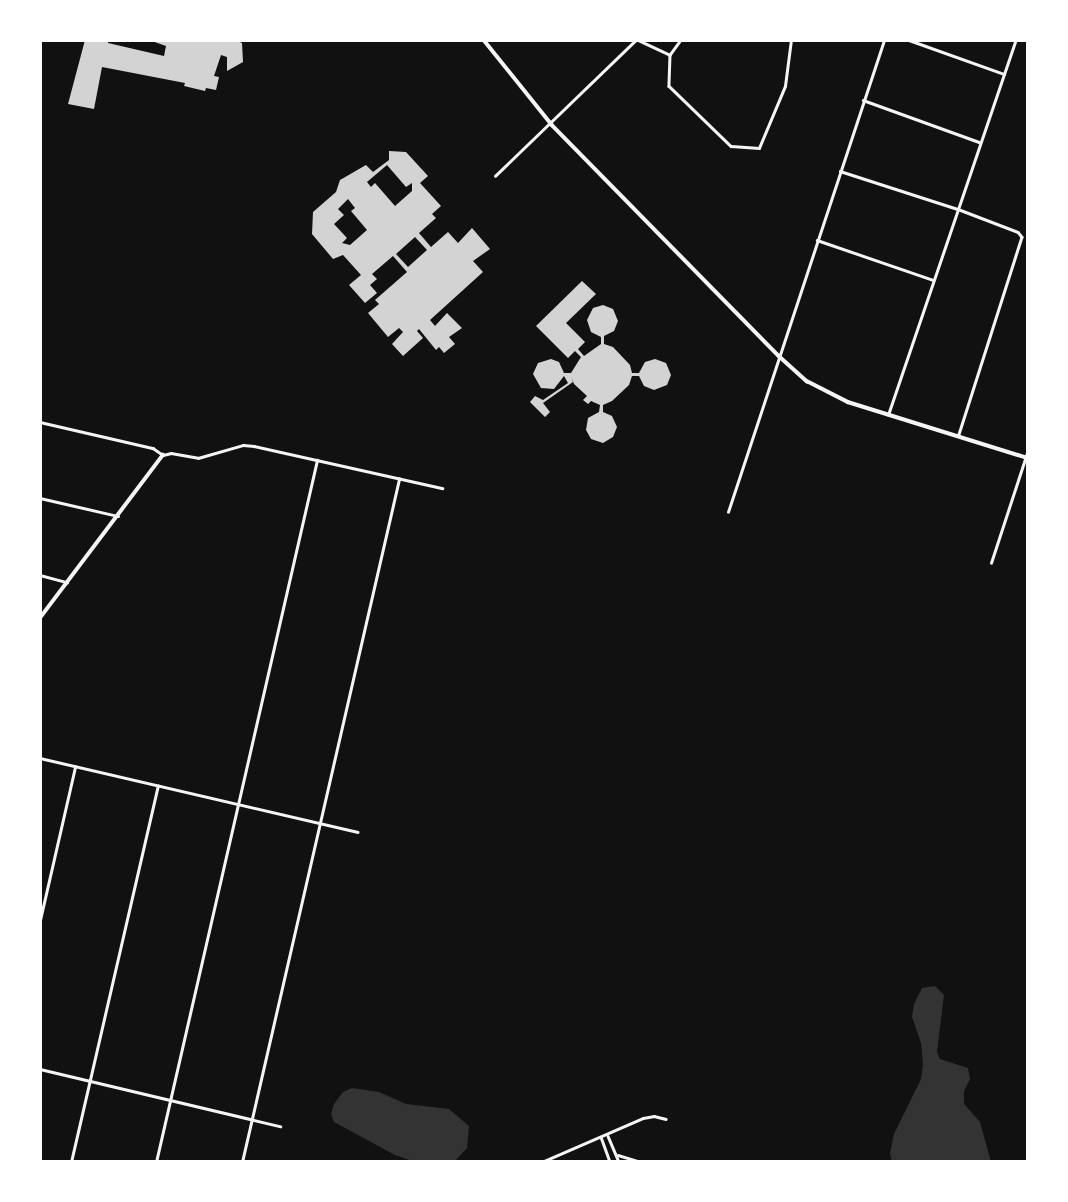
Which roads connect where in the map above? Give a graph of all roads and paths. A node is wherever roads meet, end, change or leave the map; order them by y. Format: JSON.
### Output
{"nodes":[{"id":1,"x":484,"y":40,"type":"edge"},
{"id":2,"x":637,"y":40,"type":"edge"},
{"id":3,"x":681,"y":40,"type":"edge"},
{"id":4,"x":791,"y":40,"type":"edge"},
{"id":5,"x":884,"y":40,"type":"edge"},
{"id":6,"x":909,"y":40,"type":"edge"},
{"id":7,"x":1016,"y":40,"type":"edge"},
{"id":8,"x":670,"y":55,"type":"junction"},
{"id":9,"x":1004,"y":74,"type":"junction"},
{"id":10,"x":863,"y":100,"type":"junction"},
{"id":11,"x":552,"y":125,"type":"junction"},
{"id":12,"x":980,"y":142,"type":"junction"},
{"id":13,"x":840,"y":171,"type":"junction"},
{"id":14,"x":495,"y":176,"type":"dead end"},
{"id":15,"x":958,"y":209,"type":"junction"},
{"id":16,"x":817,"y":240,"type":"junction"},
{"id":17,"x":934,"y":280,"type":"junction"},
{"id":18,"x":779,"y":356,"type":"junction"},
{"id":19,"x":888,"y":415,"type":"junction"},
{"id":20,"x":40,"y":422,"type":"edge"},
{"id":21,"x":959,"y":435,"type":"junction"},
{"id":22,"x":1028,"y":450,"type":"edge"},
{"id":23,"x":163,"y":455,"type":"junction"},
{"id":24,"x":1027,"y":457,"type":"edge"},
{"id":25,"x":317,"y":460,"type":"junction"},
{"id":26,"x":399,"y":479,"type":"junction"},
{"id":27,"x":442,"y":488,"type":"dead end"},
{"id":28,"x":40,"y":498,"type":"edge"},
{"id":29,"x":728,"y":512,"type":"dead end"},
{"id":30,"x":118,"y":516,"type":"junction"},
{"id":31,"x":991,"y":563,"type":"dead end"},
{"id":32,"x":40,"y":575,"type":"edge"},
{"id":33,"x":67,"y":582,"type":"junction"},
{"id":34,"x":40,"y":618,"type":"edge"},
{"id":35,"x":40,"y":758,"type":"edge"},
{"id":36,"x":75,"y":767,"type":"junction"},
{"id":37,"x":158,"y":786,"type":"junction"},
{"id":38,"x":239,"y":803,"type":"junction"},
{"id":39,"x":320,"y":822,"type":"junction"},
{"id":40,"x":358,"y":832,"type":"dead end"},
{"id":41,"x":40,"y":920,"type":"edge"},
{"id":42,"x":40,"y":1069,"type":"edge"},
{"id":43,"x":90,"y":1081,"type":"junction"},
{"id":44,"x":171,"y":1100,"type":"junction"},
{"id":45,"x":251,"y":1119,"type":"junction"},
{"id":46,"x":666,"y":1119,"type":"dead end"},
{"id":47,"x":280,"y":1126,"type":"dead end"},
{"id":48,"x":608,"y":1134,"type":"junction"},
{"id":49,"x":601,"y":1138,"type":"junction"},
{"id":50,"x":616,"y":1155,"type":"junction"},
{"id":51,"x":626,"y":1161,"type":"edge"},
{"id":52,"x":71,"y":1162,"type":"edge"},
{"id":53,"x":156,"y":1162,"type":"edge"},
{"id":54,"x":242,"y":1162,"type":"edge"},
{"id":55,"x":542,"y":1162,"type":"edge"},
{"id":56,"x":610,"y":1162,"type":"edge"},
{"id":57,"x":619,"y":1162,"type":"edge"},
{"id":58,"x":641,"y":1162,"type":"edge"}],
"edges":[{"from":1,"to":11,"type":"main road"},
{"from":2,"to":8,"type":"street"},
{"from":2,"to":11,"type":"street"},
{"from":3,"to":8,"type":"street"},
{"from":4,"to":8,"type":"street"},
{"from":5,"to":10,"type":"street"},
{"from":6,"to":9,"type":"street"},
{"from":7,"to":9,"type":"street"},
{"from":9,"to":12,"type":"street"},
{"from":10,"to":12,"type":"street"},
{"from":10,"to":13,"type":"street"},
{"from":11,"to":14,"type":"street"},
{"from":11,"to":18,"type":"main road"},
{"from":12,"to":15,"type":"street"},
{"from":13,"to":15,"type":"street"},
{"from":13,"to":16,"type":"street"},
{"from":15,"to":17,"type":"street"},
{"from":15,"to":21,"type":"street"},
{"from":16,"to":17,"type":"street"},
{"from":16,"to":18,"type":"street"},
{"from":17,"to":19,"type":"street"},
{"from":18,"to":19,"type":"main road"},
{"from":18,"to":29,"type":"street"},
{"from":19,"to":21,"type":"main road"},
{"from":20,"to":23,"type":"street"},
{"from":21,"to":24,"type":"main road"},
{"from":22,"to":24,"type":"street"},
{"from":23,"to":25,"type":"street"},
{"from":23,"to":30,"type":"main road"},
{"from":24,"to":31,"type":"street"},
{"from":25,"to":26,"type":"street"},
{"from":25,"to":38,"type":"street"},
{"from":26,"to":27,"type":"street"},
{"from":26,"to":39,"type":"street"},
{"from":28,"to":30,"type":"street"},
{"from":30,"to":33,"type":"main road"},
{"from":32,"to":33,"type":"street"},
{"from":33,"to":34,"type":"main road"},
{"from":35,"to":36,"type":"street"},
{"from":36,"to":37,"type":"street"},
{"from":36,"to":41,"type":"street"},
{"from":37,"to":38,"type":"street"},
{"from":37,"to":43,"type":"street"},
{"from":38,"to":39,"type":"street"},
{"from":38,"to":44,"type":"street"},
{"from":39,"to":40,"type":"street"},
{"from":39,"to":45,"type":"street"},
{"from":42,"to":43,"type":"street"},
{"from":43,"to":44,"type":"street"},
{"from":43,"to":52,"type":"street"},
{"from":44,"to":45,"type":"street"},
{"from":44,"to":53,"type":"street"},
{"from":45,"to":47,"type":"street"},
{"from":45,"to":54,"type":"street"},
{"from":46,"to":48,"type":"street"},
{"from":48,"to":49,"type":"street"},
{"from":48,"to":50,"type":"street"},
{"from":49,"to":55,"type":"street"},
{"from":49,"to":56,"type":"street"},
{"from":50,"to":51,"type":"street"},
{"from":50,"to":57,"type":"street"},
{"from":51,"to":58,"type":"street"}]}
